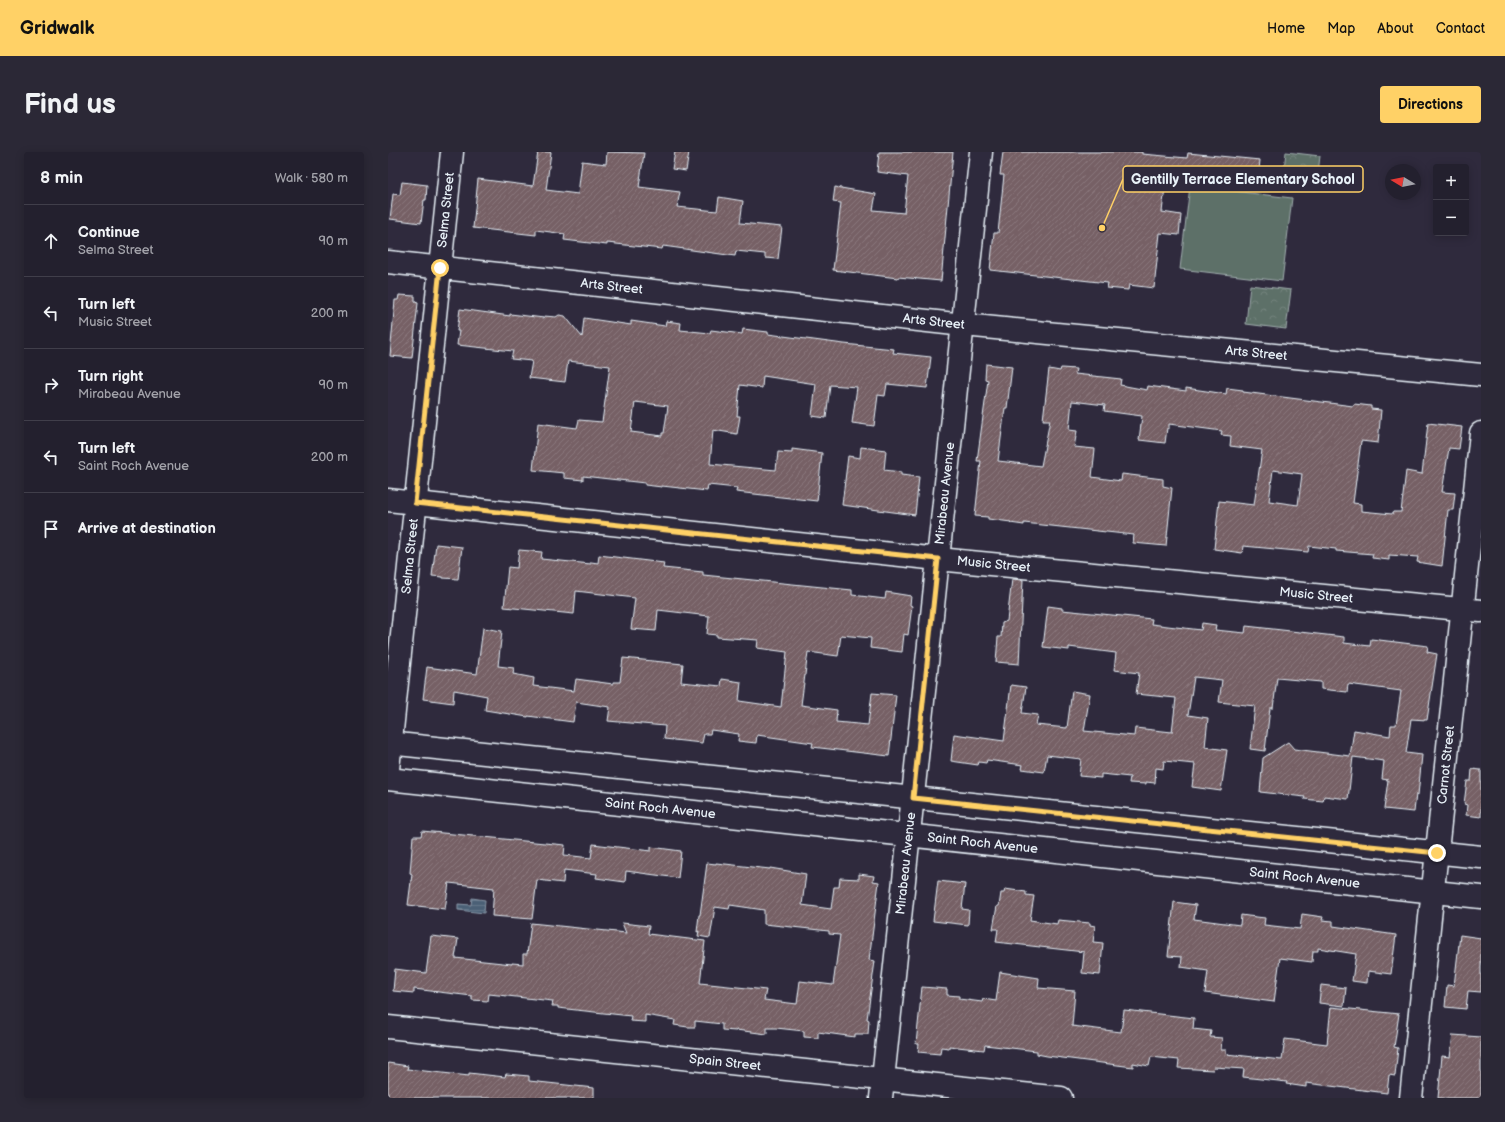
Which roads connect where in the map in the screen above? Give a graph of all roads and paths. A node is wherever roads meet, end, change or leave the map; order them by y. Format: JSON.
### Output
{"nodes":[{"id":1,"x":452,"y":152,"type":"edge"},
{"id":2,"x":981,"y":152,"type":"edge"},
{"id":3,"x":388,"y":262,"type":"edge"},
{"id":4,"x":440,"y":268,"type":"junction"},
{"id":5,"x":964,"y":325,"type":"junction"},
{"id":6,"x":1481,"y":375,"type":"edge"},
{"id":7,"x":1481,"y":432,"type":"edge"},
{"id":8,"x":388,"y":500,"type":"edge"},
{"id":9,"x":415,"y":503,"type":"junction"},
{"id":10,"x":938,"y":559,"type":"junction"},
{"id":11,"x":1472,"y":610,"type":"edge"},
{"id":12,"x":389,"y":743,"type":"edge"},
{"id":13,"x":388,"y":769,"type":"edge"},
{"id":14,"x":388,"y":779,"type":"edge"},
{"id":15,"x":913,"y":798,"type":"junction"},
{"id":16,"x":909,"y":836,"type":"junction"},
{"id":17,"x":1437,"y":853,"type":"junction"},
{"id":18,"x":1481,"y":857,"type":"edge"},
{"id":19,"x":1433,"y":892,"type":"junction"},
{"id":20,"x":1481,"y":897,"type":"edge"},
{"id":21,"x":388,"y":1027,"type":"edge"},
{"id":22,"x":882,"y":1089,"type":"edge"},
{"id":23,"x":1061,"y":1098,"type":"edge"},
{"id":24,"x":1411,"y":1098,"type":"edge"}],
"edges":[{"from":1,"to":4,"type":"street","name":"Selma Street"},
{"from":2,"to":5,"type":"street","name":"Mirabeau Avenue"},
{"from":3,"to":4,"type":"street","name":"Arts Street"},
{"from":4,"to":5,"type":"street","name":"Arts Street"},
{"from":4,"to":9,"type":"street","name":"Selma Street"},
{"from":5,"to":6,"type":"street","name":"Arts Street"},
{"from":5,"to":10,"type":"street","name":"Mirabeau Avenue"},
{"from":7,"to":11,"type":"street","name":"Carnot Street"},
{"from":8,"to":9,"type":"street","name":"Music Street"},
{"from":9,"to":10,"type":"street","name":"Music Street"},
{"from":9,"to":12,"type":"street","name":"Selma Street"},
{"from":10,"to":11,"type":"street","name":"Music Street"},
{"from":10,"to":15,"type":"street","name":"Mirabeau Avenue"},
{"from":11,"to":17,"type":"street","name":"Carnot Street"},
{"from":12,"to":13,"type":"street","name":"Selma Street"},
{"from":12,"to":15,"type":"street"},
{"from":14,"to":16,"type":"street","name":"Saint Roch Avenue"},
{"from":15,"to":16,"type":"street","name":"Mirabeau Avenue"},
{"from":15,"to":17,"type":"street"},
{"from":16,"to":19,"type":"street","name":"Saint Roch Avenue"},
{"from":16,"to":22,"type":"street","name":"Mirabeau Avenue"},
{"from":17,"to":18,"type":"street"},
{"from":17,"to":19,"type":"street","name":"Carnot Street"},
{"from":19,"to":20,"type":"street","name":"Saint Roch Avenue"},
{"from":19,"to":24,"type":"street","name":"Carnot Street"},
{"from":21,"to":22,"type":"street","name":"Spain Street"},
{"from":22,"to":23,"type":"street","name":"Spain Street"}]}
